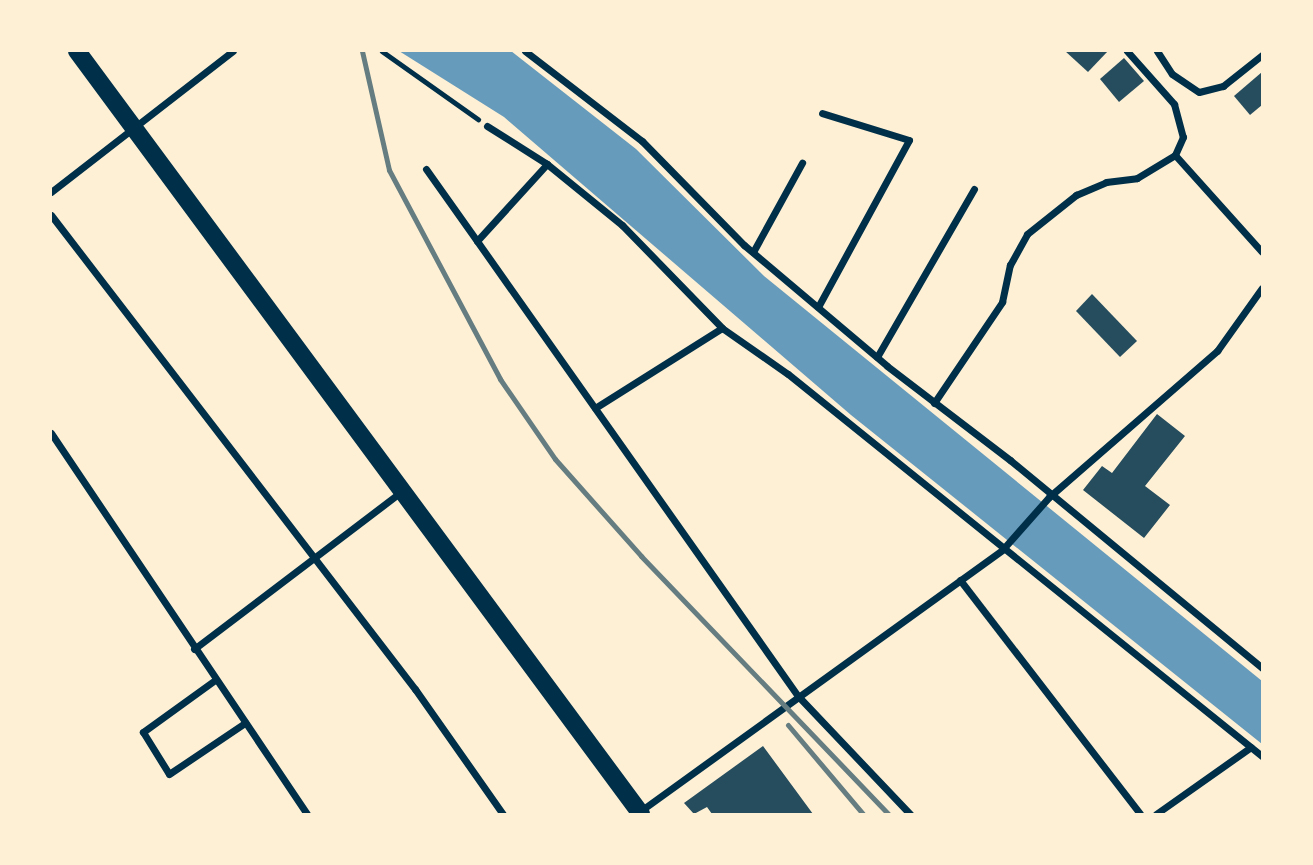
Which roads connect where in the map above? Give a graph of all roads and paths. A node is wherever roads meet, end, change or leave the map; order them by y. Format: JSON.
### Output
{"nodes":[{"id":1,"x":77,"y":51,"type":"edge"},
{"id":2,"x":233,"y":51,"type":"edge"},
{"id":3,"x":382,"y":51,"type":"edge"},
{"id":4,"x":526,"y":51,"type":"edge"},
{"id":5,"x":1127,"y":51,"type":"edge"},
{"id":6,"x":1157,"y":51,"type":"edge"},
{"id":7,"x":1262,"y":55,"type":"edge"},
{"id":8,"x":822,"y":113,"type":"dead end"},
{"id":9,"x":487,"y":126,"type":"joint"},
{"id":10,"x":132,"y":130,"type":"junction"},
{"id":11,"x":1175,"y":155,"type":"junction"},
{"id":12,"x":802,"y":163,"type":"dead end"},
{"id":13,"x":547,"y":164,"type":"junction"},
{"id":14,"x":426,"y":169,"type":"dead end"},
{"id":15,"x":974,"y":189,"type":"dead end"},
{"id":16,"x":51,"y":192,"type":"edge"},
{"id":17,"x":51,"y":215,"type":"edge"},
{"id":18,"x":477,"y":241,"type":"junction"},
{"id":19,"x":753,"y":252,"type":"junction"},
{"id":20,"x":1262,"y":252,"type":"edge"},
{"id":21,"x":1262,"y":288,"type":"edge"},
{"id":22,"x":818,"y":307,"type":"junction"},
{"id":23,"x":722,"y":328,"type":"junction"},
{"id":24,"x":877,"y":357,"type":"junction"},
{"id":25,"x":934,"y":402,"type":"junction"},
{"id":26,"x":595,"y":408,"type":"junction"},
{"id":27,"x":51,"y":433,"type":"edge"},
{"id":28,"x":401,"y":492,"type":"junction"},
{"id":29,"x":1049,"y":497,"type":"junction"},
{"id":30,"x":1003,"y":549,"type":"junction"},
{"id":31,"x":315,"y":558,"type":"junction"},
{"id":32,"x":960,"y":580,"type":"junction"},
{"id":33,"x":194,"y":649,"type":"junction"},
{"id":34,"x":1262,"y":668,"type":"edge"},
{"id":35,"x":215,"y":680,"type":"junction"},
{"id":36,"x":798,"y":695,"type":"junction"},
{"id":37,"x":245,"y":723,"type":"junction"},
{"id":38,"x":1251,"y":747,"type":"junction"},
{"id":39,"x":1262,"y":756,"type":"edge"},
{"id":40,"x":639,"y":813,"type":"edge"},
{"id":41,"x":307,"y":814,"type":"edge"},
{"id":42,"x":503,"y":814,"type":"edge"},
{"id":43,"x":910,"y":814,"type":"edge"},
{"id":44,"x":1140,"y":814,"type":"edge"},
{"id":45,"x":1156,"y":814,"type":"edge"}],
"edges":[{"from":1,"to":10,"type":"highway"},
{"from":2,"to":10,"type":"street"},
{"from":3,"to":9,"type":"path"},
{"from":4,"to":19,"type":"street"},
{"from":5,"to":11,"type":"street"},
{"from":6,"to":7,"type":"street"},
{"from":8,"to":22,"type":"street"},
{"from":9,"to":13,"type":"street"},
{"from":10,"to":16,"type":"street"},
{"from":10,"to":28,"type":"highway"},
{"from":11,"to":20,"type":"street"},
{"from":11,"to":25,"type":"street"},
{"from":12,"to":19,"type":"street"},
{"from":13,"to":18,"type":"street"},
{"from":13,"to":23,"type":"street"},
{"from":14,"to":18,"type":"street"},
{"from":15,"to":24,"type":"street"},
{"from":17,"to":31,"type":"street"},
{"from":18,"to":26,"type":"street"},
{"from":19,"to":22,"type":"street"},
{"from":21,"to":29,"type":"street"},
{"from":22,"to":24,"type":"street"},
{"from":23,"to":26,"type":"street"},
{"from":23,"to":30,"type":"street"},
{"from":24,"to":25,"type":"street"},
{"from":25,"to":29,"type":"street"},
{"from":26,"to":36,"type":"street"},
{"from":27,"to":33,"type":"street"},
{"from":28,"to":31,"type":"street"},
{"from":28,"to":40,"type":"highway"},
{"from":29,"to":30,"type":"street"},
{"from":29,"to":34,"type":"street"},
{"from":30,"to":32,"type":"street"},
{"from":30,"to":38,"type":"street"},
{"from":31,"to":33,"type":"street"},
{"from":31,"to":42,"type":"street"},
{"from":32,"to":36,"type":"street"},
{"from":32,"to":44,"type":"street"},
{"from":33,"to":35,"type":"street"},
{"from":35,"to":37,"type":"street"},
{"from":35,"to":37,"type":"street"},
{"from":36,"to":40,"type":"street"},
{"from":36,"to":43,"type":"street"},
{"from":37,"to":41,"type":"street"},
{"from":38,"to":39,"type":"street"},
{"from":38,"to":45,"type":"street"}]}
